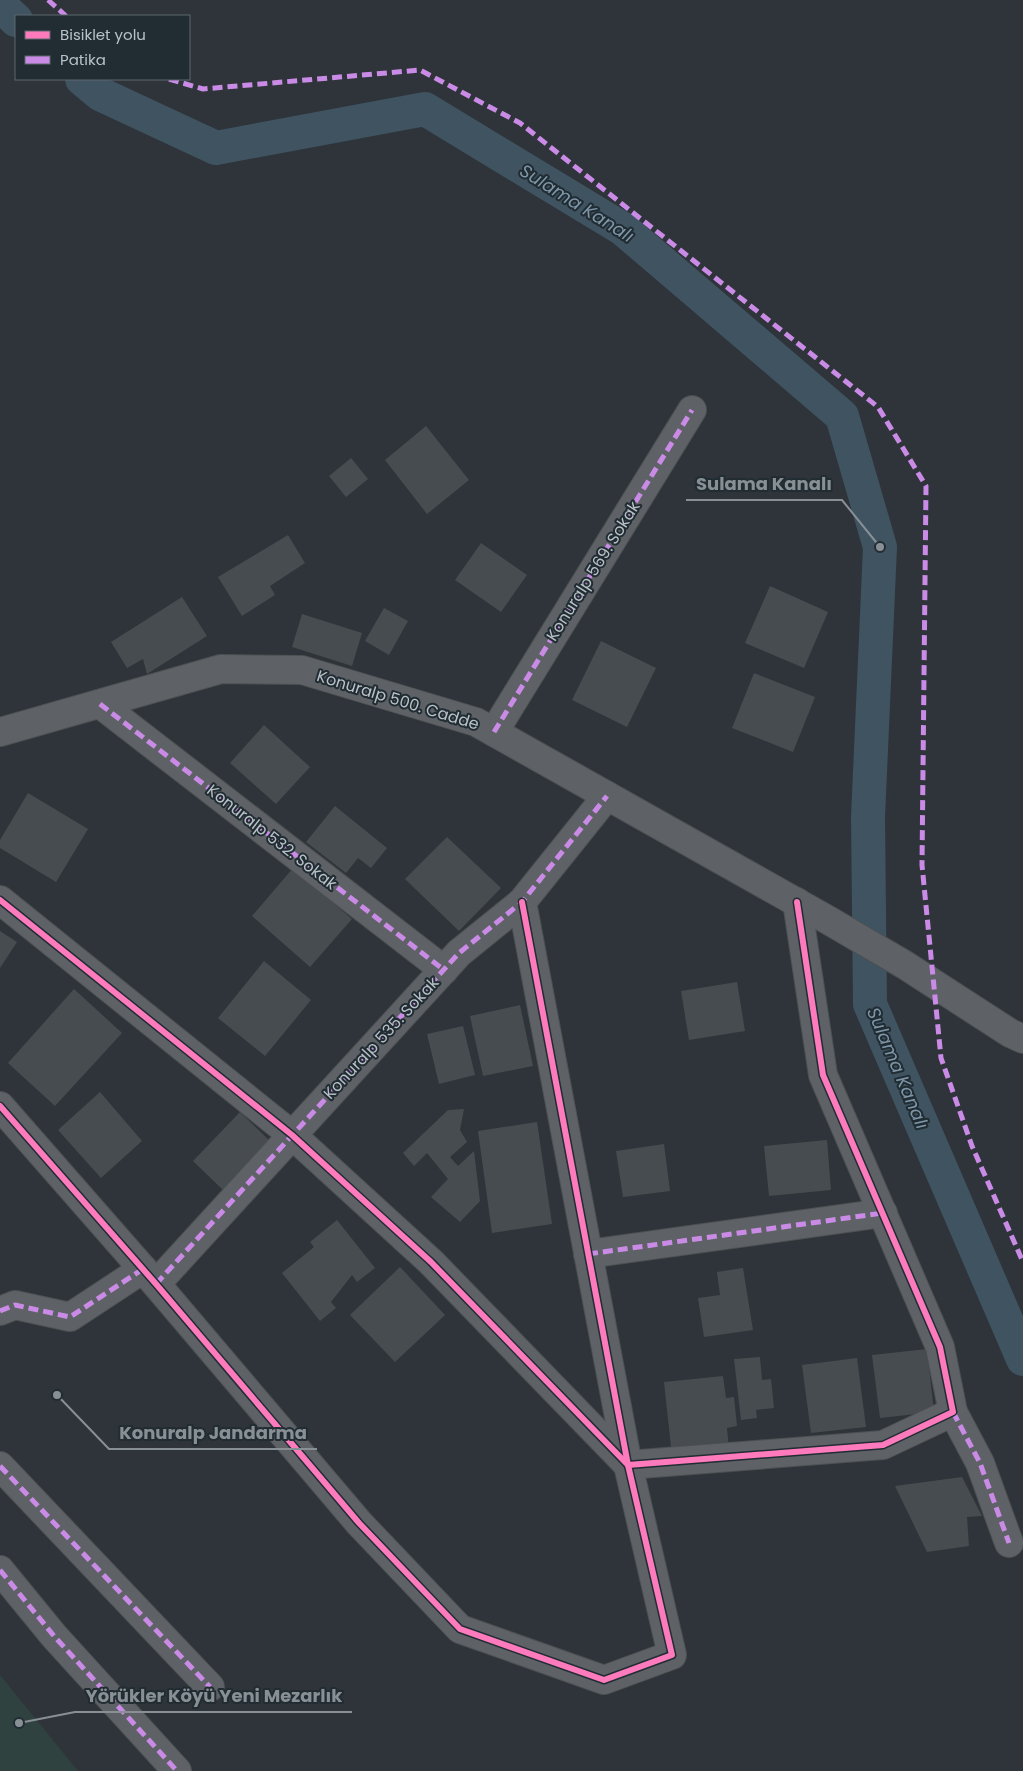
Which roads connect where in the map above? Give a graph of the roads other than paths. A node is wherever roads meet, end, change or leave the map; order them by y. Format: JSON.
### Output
{"nodes":[{"id":1,"x":692,"y":410,"type":"dead end"},
{"id":2,"x":100,"y":704,"type":"junction"},
{"id":3,"x":5,"y":728,"type":"edge"},
{"id":4,"x":494,"y":732,"type":"junction"},
{"id":5,"x":607,"y":796,"type":"junction"},
{"id":6,"x":0,"y":900,"type":"edge"},
{"id":7,"x":522,"y":902,"type":"junction"},
{"id":8,"x":796,"y":902,"type":"junction"},
{"id":9,"x":444,"y":970,"type":"junction"},
{"id":10,"x":1023,"y":1039,"type":"edge"},
{"id":11,"x":0,"y":1106,"type":"edge"},
{"id":12,"x":292,"y":1136,"type":"junction"},
{"id":13,"x":883,"y":1213,"type":"junction"},
{"id":14,"x":588,"y":1254,"type":"junction"},
{"id":15,"x":149,"y":1277,"type":"junction"},
{"id":16,"x":0,"y":1312,"type":"edge"},
{"id":17,"x":953,"y":1412,"type":"junction"},
{"id":18,"x":628,"y":1465,"type":"junction"},
{"id":19,"x":0,"y":1466,"type":"edge"},
{"id":20,"x":1009,"y":1543,"type":"dead end"},
{"id":21,"x":0,"y":1570,"type":"edge"},
{"id":22,"x":210,"y":1687,"type":"dead end"},
{"id":23,"x":177,"y":1771,"type":"edge"}],
"edges":[{"from":1,"to":4,"type":"street","name":"Konuralp 569. Sokak"},
{"from":2,"to":3,"type":"street","name":"Konuralp 500. Cadde"},
{"from":2,"to":4,"type":"street","name":"Konuralp 500. Cadde"},
{"from":2,"to":9,"type":"street","name":"Konuralp 532. Sokak"},
{"from":4,"to":5,"type":"street","name":"Konuralp 500. Cadde"},
{"from":5,"to":7,"type":"street","name":"Konuralp 535. Sokak"},
{"from":5,"to":8,"type":"street","name":"Konuralp 500. Cadde"},
{"from":6,"to":12,"type":"street"},
{"from":7,"to":9,"type":"street","name":"Konuralp 535. Sokak"},
{"from":7,"to":14,"type":"street"},
{"from":8,"to":10,"type":"street","name":"Konuralp 500. Cadde"},
{"from":8,"to":13,"type":"street"},
{"from":9,"to":12,"type":"street","name":"Konuralp 535. Sokak"},
{"from":11,"to":15,"type":"street"},
{"from":12,"to":15,"type":"street","name":"Konuralp 535. Sokak"},
{"from":12,"to":18,"type":"street"},
{"from":13,"to":14,"type":"street"},
{"from":13,"to":17,"type":"street"},
{"from":14,"to":18,"type":"street"},
{"from":15,"to":16,"type":"street","name":"Konuralp 535. Sokak"},
{"from":15,"to":18,"type":"street"},
{"from":17,"to":18,"type":"street"},
{"from":17,"to":20,"type":"street"},
{"from":19,"to":22,"type":"street"},
{"from":21,"to":23,"type":"street"}]}
